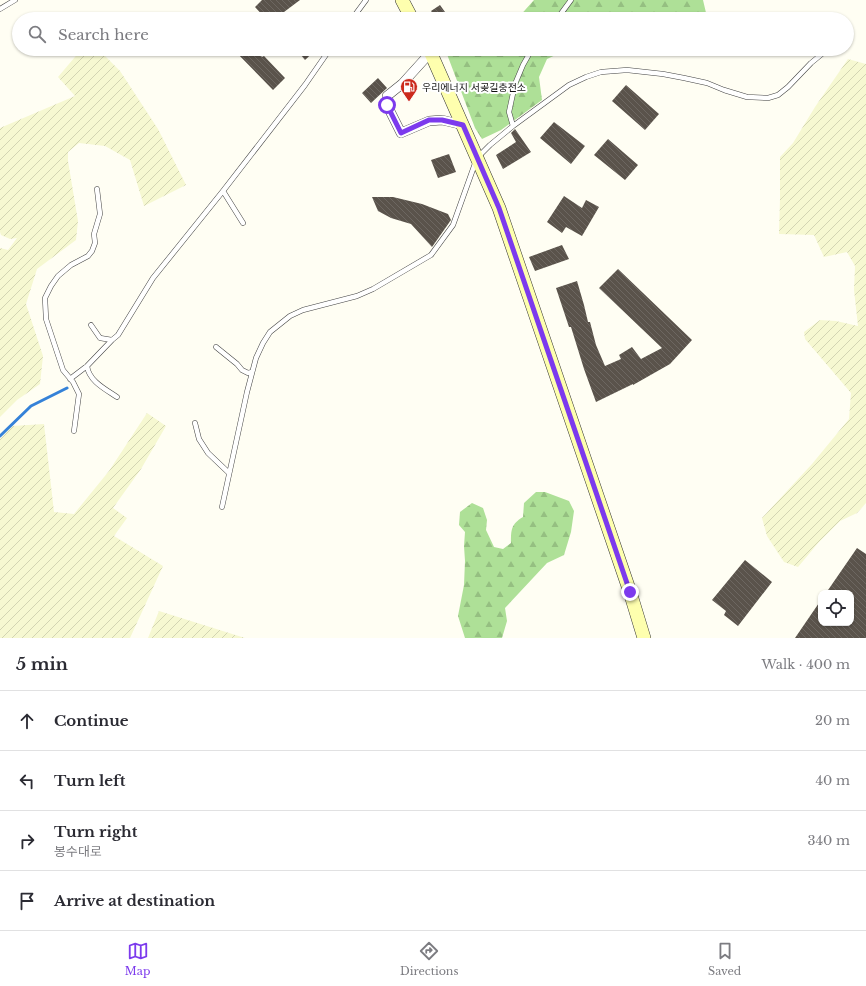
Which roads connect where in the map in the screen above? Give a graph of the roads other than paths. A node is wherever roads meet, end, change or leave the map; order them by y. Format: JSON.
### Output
{"nodes":[{"id":1,"x":15,"y":0,"type":"edge"},
{"id":2,"x":366,"y":0,"type":"edge"},
{"id":3,"x":402,"y":0,"type":"edge"},
{"id":4,"x":571,"y":0,"type":"edge"},
{"id":5,"x":0,"y":9,"type":"edge"},
{"id":6,"x":357,"y":12,"type":"edge"},
{"id":7,"x":408,"y":12,"type":"edge"},
{"id":8,"x":562,"y":12,"type":"edge"},
{"id":9,"x":325,"y":56,"type":"edge"},
{"id":10,"x":426,"y":56,"type":"edge"},
{"id":11,"x":432,"y":56,"type":"edge"},
{"id":12,"x":528,"y":56,"type":"edge"},
{"id":13,"x":820,"y":56,"type":"edge"},
{"id":14,"x":463,"y":125,"type":"junction"},
{"id":15,"x":513,"y":126,"type":"junction"},
{"id":16,"x":478,"y":158,"type":"junction"},
{"id":17,"x":97,"y":189,"type":"dead end"},
{"id":18,"x":223,"y":191,"type":"junction"},
{"id":19,"x":243,"y":223,"type":"dead end"},
{"id":20,"x":91,"y":325,"type":"dead end"},
{"id":21,"x":112,"y":340,"type":"junction"},
{"id":22,"x":216,"y":347,"type":"dead end"},
{"id":23,"x":87,"y":366,"type":"junction"},
{"id":24,"x":252,"y":372,"type":"junction"},
{"id":25,"x":70,"y":379,"type":"junction"},
{"id":26,"x":116,"y":397,"type":"dead end"},
{"id":27,"x":195,"y":424,"type":"dead end"},
{"id":28,"x":74,"y":431,"type":"dead end"},
{"id":29,"x":229,"y":473,"type":"junction"},
{"id":30,"x":222,"y":507,"type":"dead end"},
{"id":31,"x":630,"y":592,"type":"junction"},
{"id":32,"x":644,"y":638,"type":"edge"},
{"id":33,"x":653,"y":638,"type":"edge"}],
"edges":[{"from":1,"to":5,"type":"lane"},
{"from":2,"to":6,"type":"lane"},
{"from":3,"to":7,"type":"main road"},
{"from":4,"to":8,"type":"lane"},
{"from":9,"to":18,"type":"lane"},
{"from":10,"to":14,"type":"street"},
{"from":11,"to":14,"type":"main road"},
{"from":12,"to":15,"type":"lane"},
{"from":13,"to":15,"type":"lane"},
{"from":14,"to":16,"type":"main road"},
{"from":15,"to":16,"type":"lane"},
{"from":16,"to":24,"type":"lane"},
{"from":16,"to":31,"type":"main road"},
{"from":17,"to":25,"type":"lane"},
{"from":18,"to":19,"type":"lane"},
{"from":18,"to":21,"type":"lane"},
{"from":20,"to":21,"type":"lane"},
{"from":21,"to":23,"type":"lane"},
{"from":22,"to":24,"type":"lane"},
{"from":23,"to":25,"type":"lane"},
{"from":23,"to":26,"type":"lane"},
{"from":24,"to":29,"type":"lane"},
{"from":25,"to":28,"type":"lane"},
{"from":27,"to":29,"type":"lane"},
{"from":29,"to":30,"type":"lane"},
{"from":31,"to":32,"type":"main road"},
{"from":31,"to":33,"type":"main road"}]}
